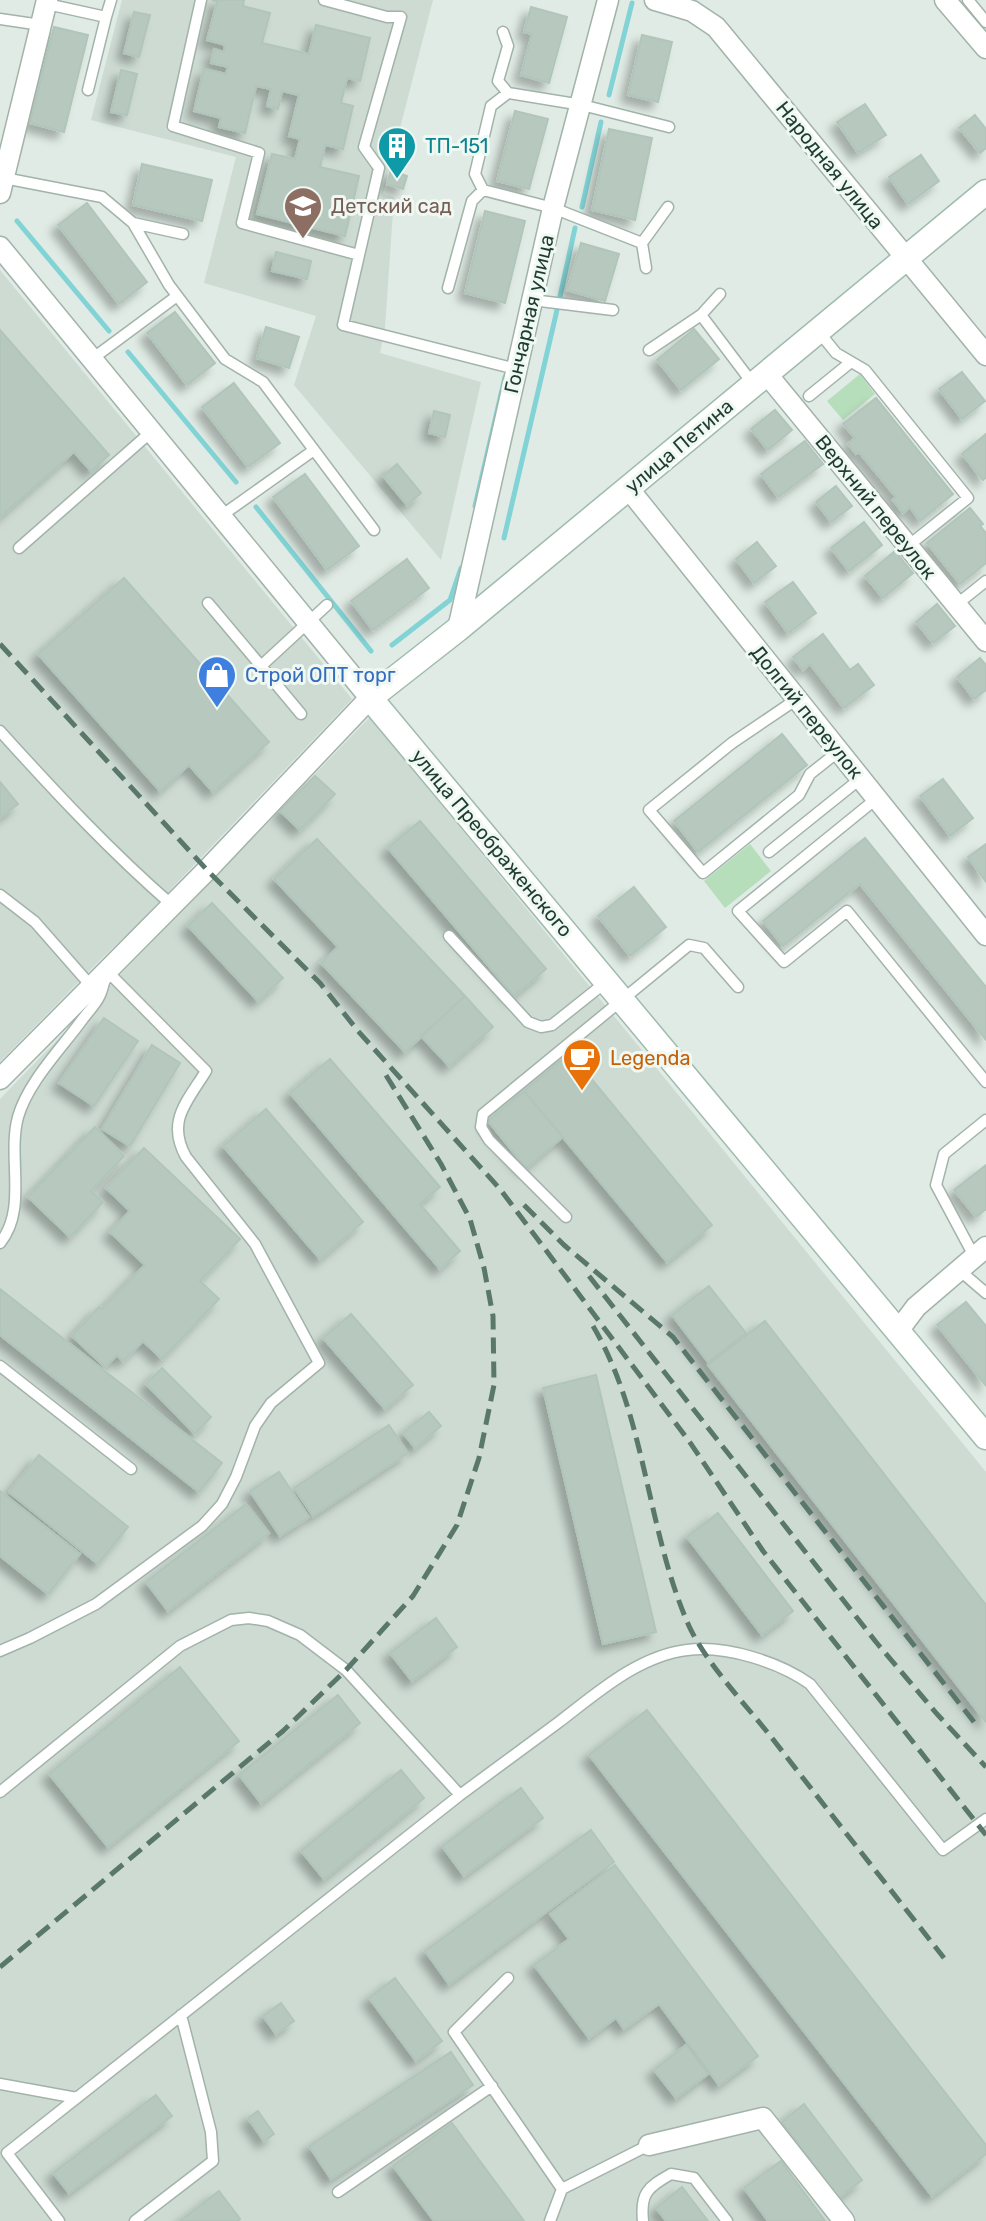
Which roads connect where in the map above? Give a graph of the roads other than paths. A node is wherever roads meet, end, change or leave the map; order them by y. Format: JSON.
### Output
{"nodes":[{"id":1,"x":111,"y":0,"type":"edge"},
{"id":2,"x":201,"y":0,"type":"edge"},
{"id":3,"x":324,"y":0,"type":"edge"},
{"id":4,"x":608,"y":0,"type":"edge"},
{"id":5,"x":655,"y":0,"type":"edge"},
{"id":6,"x":945,"y":0,"type":"edge"},
{"id":7,"x":968,"y":0,"type":"edge"},
{"id":8,"x":47,"y":2,"type":"edge"},
{"id":9,"x":106,"y":17,"type":"junction"},
{"id":10,"x":0,"y":19,"type":"edge"},
{"id":11,"x":41,"y":25,"type":"junction"},
{"id":12,"x":503,"y":32,"type":"dead end"},
{"id":13,"x":985,"y":37,"type":"edge"},
{"id":14,"x":88,"y":90,"type":"dead end"},
{"id":15,"x":508,"y":93,"type":"junction"},
{"id":16,"x":582,"y":105,"type":"junction"},
{"id":17,"x":669,"y":127,"type":"dead end"},
{"id":18,"x":2,"y":185,"type":"edge"},
{"id":19,"x":483,"y":190,"type":"junction"},
{"id":20,"x":986,"y":192,"type":"edge"},
{"id":21,"x":668,"y":207,"type":"dead end"},
{"id":22,"x":553,"y":208,"type":"junction"},
{"id":23,"x":133,"y":223,"type":"junction"},
{"id":24,"x":183,"y":234,"type":"dead end"},
{"id":25,"x":642,"y":243,"type":"junction"},
{"id":26,"x":0,"y":247,"type":"edge"},
{"id":27,"x":359,"y":255,"type":"junction"},
{"id":28,"x":906,"y":258,"type":"junction"},
{"id":29,"x":646,"y":268,"type":"dead end"},
{"id":30,"x":448,"y":288,"type":"dead end"},
{"id":31,"x":720,"y":294,"type":"dead end"},
{"id":32,"x":177,"y":296,"type":"junction"},
{"id":33,"x":532,"y":300,"type":"junction"},
{"id":34,"x":613,"y":310,"type":"dead end"},
{"id":35,"x":701,"y":315,"type":"junction"},
{"id":36,"x":819,"y":331,"type":"junction"},
{"id":37,"x":649,"y":350,"type":"dead end"},
{"id":38,"x":986,"y":355,"type":"edge"},
{"id":39,"x":92,"y":359,"type":"junction"},
{"id":40,"x":851,"y":362,"type":"junction"},
{"id":41,"x":516,"y":369,"type":"junction"},
{"id":42,"x":760,"y":379,"type":"junction"},
{"id":43,"x":809,"y":396,"type":"dead end"},
{"id":44,"x":151,"y":432,"type":"junction"},
{"id":45,"x":314,"y":450,"type":"junction"},
{"id":46,"x":628,"y":488,"type":"junction"},
{"id":47,"x":221,"y":516,"type":"junction"},
{"id":48,"x":374,"y":530,"type":"dead end"},
{"id":49,"x":908,"y":546,"type":"junction"},
{"id":50,"x":19,"y":548,"type":"dead end"},
{"id":51,"x":986,"y":581,"type":"edge"},
{"id":52,"x":208,"y":603,"type":"dead end"},
{"id":53,"x":327,"y":605,"type":"dead end"},
{"id":54,"x":956,"y":605,"type":"junction"},
{"id":55,"x":308,"y":622,"type":"junction"},
{"id":56,"x":458,"y":629,"type":"junction"},
{"id":57,"x":986,"y":641,"type":"edge"},
{"id":58,"x":261,"y":666,"type":"junction"},
{"id":59,"x":370,"y":698,"type":"junction"},
{"id":60,"x":797,"y":699,"type":"junction"},
{"id":61,"x":301,"y":714,"type":"dead end"},
{"id":62,"x":0,"y":731,"type":"edge"},
{"id":63,"x":839,"y":751,"type":"junction"},
{"id":64,"x":860,"y":779,"type":"junction"},
{"id":65,"x":876,"y":799,"type":"junction"},
{"id":66,"x":769,"y":852,"type":"dead end"},
{"id":67,"x":0,"y":895,"type":"edge"},
{"id":68,"x":172,"y":905,"type":"junction"},
{"id":69,"x":986,"y":935,"type":"edge"},
{"id":70,"x":449,"y":936,"type":"dead end"},
{"id":71,"x":107,"y":971,"type":"junction"},
{"id":72,"x":92,"y":987,"type":"junction"},
{"id":73,"x":738,"y":987,"type":"dead end"},
{"id":74,"x":615,"y":990,"type":"junction"},
{"id":75,"x":0,"y":1079,"type":"edge"},
{"id":76,"x":986,"y":1082,"type":"edge"},
{"id":77,"x":986,"y":1120,"type":"edge"},
{"id":78,"x":566,"y":1217,"type":"dead end"},
{"id":79,"x":0,"y":1243,"type":"edge"},
{"id":80,"x":973,"y":1257,"type":"edge"},
{"id":81,"x":986,"y":1293,"type":"edge"},
{"id":82,"x":898,"y":1331,"type":"junction"},
{"id":83,"x":0,"y":1366,"type":"edge"},
{"id":84,"x":986,"y":1437,"type":"edge"},
{"id":85,"x":131,"y":1469,"type":"dead end"},
{"id":86,"x":0,"y":1651,"type":"edge"},
{"id":87,"x":0,"y":1792,"type":"edge"},
{"id":88,"x":460,"y":1795,"type":"junction"},
{"id":89,"x":986,"y":1819,"type":"edge"},
{"id":90,"x":508,"y":1978,"type":"dead end"},
{"id":91,"x":181,"y":2015,"type":"junction"},
{"id":92,"x":0,"y":2084,"type":"edge"},
{"id":93,"x":492,"y":2086,"type":"junction"},
{"id":94,"x":77,"y":2098,"type":"junction"},
{"id":95,"x":649,"y":2145,"type":"joint"},
{"id":96,"x":562,"y":2189,"type":"junction"},
{"id":97,"x":338,"y":2192,"type":"dead end"},
{"id":98,"x":59,"y":2221,"type":"edge"},
{"id":99,"x":135,"y":2221,"type":"edge"},
{"id":100,"x":550,"y":2221,"type":"edge"},
{"id":101,"x":643,"y":2221,"type":"edge"},
{"id":102,"x":727,"y":2221,"type":"edge"},
{"id":103,"x":844,"y":2221,"type":"edge"}],
"edges":[{"from":1,"to":9,"type":"lane"},
{"from":2,"to":27,"type":"lane"},
{"from":3,"to":27,"type":"lane"},
{"from":4,"to":16,"type":"street","name":"Гончарная улица"},
{"from":5,"to":28,"type":"street","name":"Народная улица"},
{"from":6,"to":13,"type":"street"},
{"from":7,"to":13,"type":"lane"},
{"from":8,"to":9,"type":"lane"},
{"from":8,"to":11,"type":"street"},
{"from":9,"to":14,"type":"lane"},
{"from":10,"to":11,"type":"lane"},
{"from":11,"to":18,"type":"street"},
{"from":12,"to":15,"type":"lane"},
{"from":15,"to":16,"type":"lane"},
{"from":15,"to":19,"type":"lane"},
{"from":16,"to":17,"type":"lane"},
{"from":16,"to":22,"type":"street","name":"Гончарная улица"},
{"from":18,"to":23,"type":"lane"},
{"from":19,"to":22,"type":"lane"},
{"from":19,"to":30,"type":"lane"},
{"from":20,"to":28,"type":"street","name":"улица Петина"},
{"from":21,"to":25,"type":"lane"},
{"from":22,"to":25,"type":"lane"},
{"from":22,"to":33,"type":"street","name":"Гончарная улица"},
{"from":23,"to":24,"type":"lane"},
{"from":23,"to":32,"type":"lane"},
{"from":25,"to":29,"type":"lane"},
{"from":26,"to":39,"type":"street","name":"улица Преображенского"},
{"from":27,"to":41,"type":"lane"},
{"from":28,"to":36,"type":"street","name":"улица Петина"},
{"from":28,"to":38,"type":"street","name":"Народная улица"},
{"from":31,"to":35,"type":"lane"},
{"from":32,"to":39,"type":"lane"},
{"from":32,"to":45,"type":"lane"},
{"from":33,"to":34,"type":"lane"},
{"from":33,"to":41,"type":"street","name":"Гончарная улица"},
{"from":35,"to":37,"type":"lane"},
{"from":35,"to":42,"type":"lane"},
{"from":36,"to":40,"type":"lane"},
{"from":36,"to":42,"type":"street","name":"улица Петина"},
{"from":39,"to":44,"type":"street","name":"улица Преображенского"},
{"from":40,"to":43,"type":"lane"},
{"from":40,"to":49,"type":"lane"},
{"from":41,"to":56,"type":"street","name":"Гончарная улица"},
{"from":42,"to":46,"type":"street","name":"улица Петина"},
{"from":42,"to":49,"type":"street","name":"Верхний переулок"},
{"from":44,"to":47,"type":"street","name":"улица Преображенского"},
{"from":44,"to":50,"type":"lane"},
{"from":45,"to":47,"type":"lane"},
{"from":45,"to":48,"type":"lane"},
{"from":46,"to":56,"type":"street","name":"улица Петина"},
{"from":46,"to":60,"type":"street","name":"Долгий переулок"},
{"from":47,"to":55,"type":"street","name":"улица Преображенского"},
{"from":49,"to":54,"type":"street","name":"Верхний переулок"},
{"from":51,"to":54,"type":"lane"},
{"from":52,"to":58,"type":"lane"},
{"from":53,"to":55,"type":"lane"},
{"from":54,"to":57,"type":"street","name":"Верхний переулок"},
{"from":55,"to":58,"type":"lane"},
{"from":55,"to":59,"type":"street","name":"улица Преображенского"},
{"from":56,"to":59,"type":"street","name":"улица Петина"},
{"from":58,"to":61,"type":"lane"},
{"from":59,"to":68,"type":"street"},
{"from":59,"to":74,"type":"street","name":"улица Преображенского"},
{"from":60,"to":63,"type":"street","name":"Долгий переулок"},
{"from":60,"to":63,"type":"lane"},
{"from":62,"to":68,"type":"lane"},
{"from":63,"to":64,"type":"street","name":"Долгий переулок"},
{"from":64,"to":65,"type":"street","name":"Долгий переулок"},
{"from":64,"to":66,"type":"lane"},
{"from":65,"to":69,"type":"street","name":"Долгий переулок"},
{"from":65,"to":76,"type":"lane"},
{"from":67,"to":72,"type":"lane"},
{"from":68,"to":71,"type":"street"},
{"from":70,"to":74,"type":"lane"},
{"from":71,"to":72,"type":"street"},
{"from":71,"to":79,"type":"lane"},
{"from":71,"to":86,"type":"lane"},
{"from":72,"to":75,"type":"street"},
{"from":73,"to":74,"type":"lane"},
{"from":74,"to":78,"type":"lane"},
{"from":74,"to":82,"type":"street","name":"улица Преображенского"},
{"from":77,"to":80,"type":"lane"},
{"from":80,"to":81,"type":"lane"},
{"from":80,"to":82,"type":"street"},
{"from":82,"to":84,"type":"street","name":"улица Преображенского"},
{"from":83,"to":85,"type":"lane"},
{"from":87,"to":88,"type":"lane"},
{"from":88,"to":89,"type":"lane"},
{"from":88,"to":91,"type":"lane"},
{"from":90,"to":93,"type":"lane"},
{"from":91,"to":94,"type":"lane"},
{"from":91,"to":99,"type":"lane"},
{"from":92,"to":94,"type":"lane"},
{"from":93,"to":96,"type":"lane"},
{"from":93,"to":97,"type":"lane"},
{"from":94,"to":98,"type":"lane"},
{"from":95,"to":96,"type":"lane"},
{"from":95,"to":103,"type":"street"},
{"from":96,"to":100,"type":"lane"},
{"from":101,"to":102,"type":"lane"}]}
